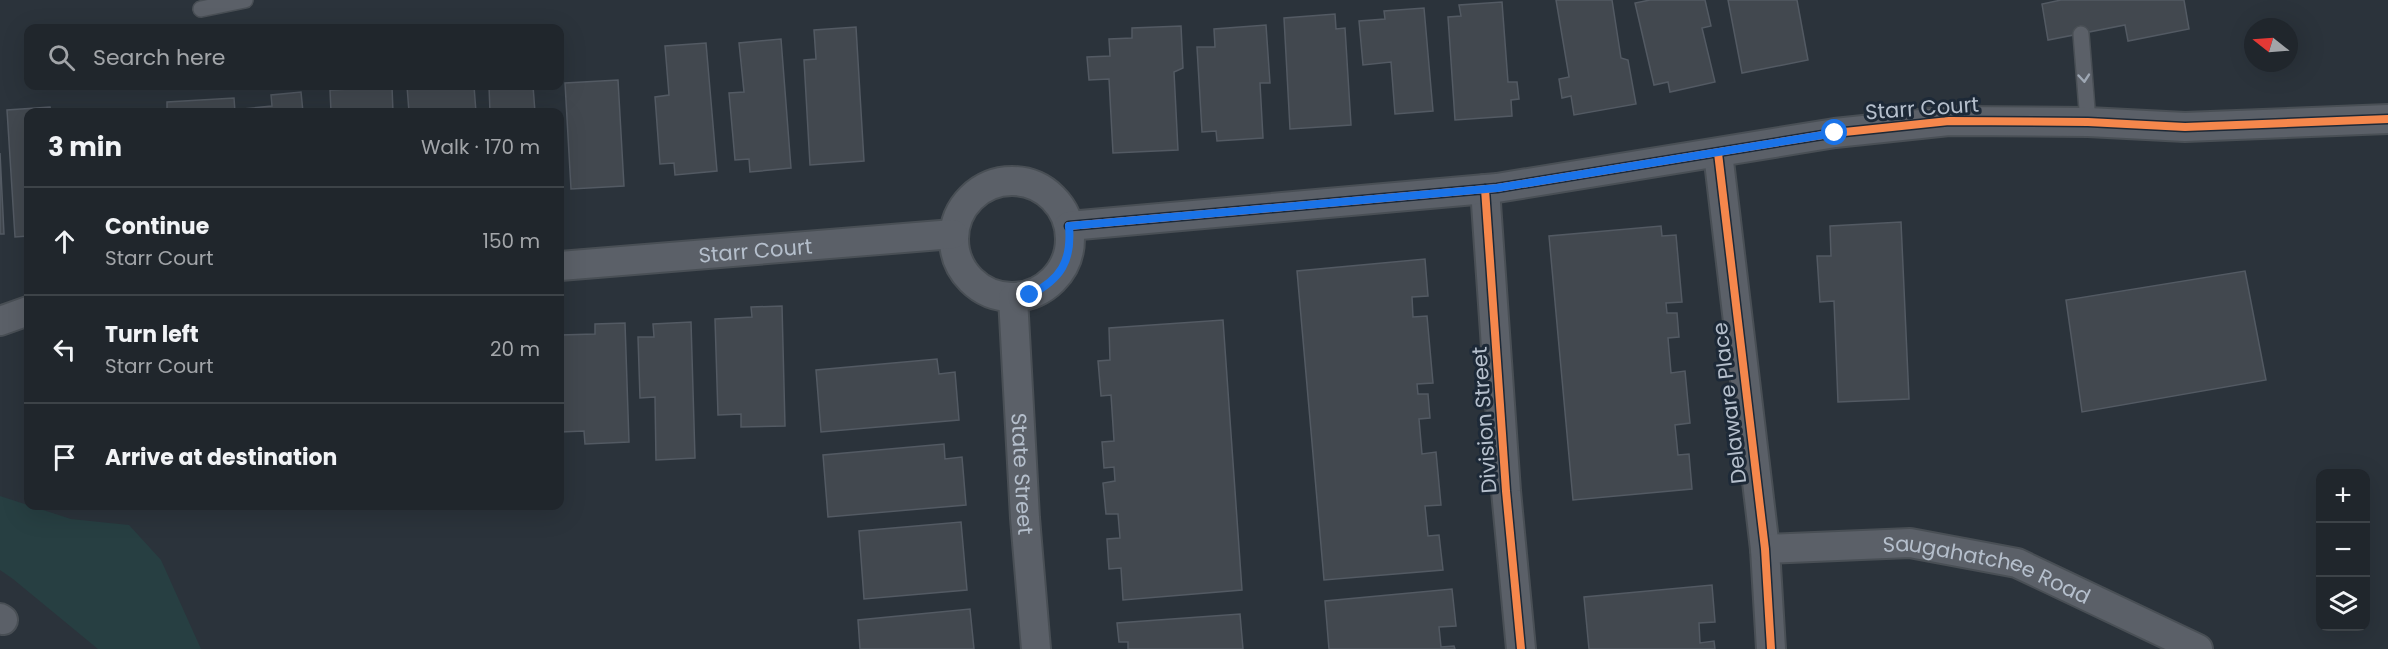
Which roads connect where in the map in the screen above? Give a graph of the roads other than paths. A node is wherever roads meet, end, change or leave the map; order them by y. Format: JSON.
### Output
{"nodes":[{"id":1,"x":244,"y":0,"type":"edge"},
{"id":2,"x":201,"y":9,"type":"dead end"},
{"id":3,"x":2081,"y":34,"type":"dead end"},
{"id":4,"x":2388,"y":119,"type":"edge"},
{"id":5,"x":2088,"y":122,"type":"junction"},
{"id":6,"x":1718,"y":153,"type":"junction"},
{"id":7,"x":1485,"y":189,"type":"junction"},
{"id":8,"x":1069,"y":226,"type":"junction"},
{"id":9,"x":953,"y":234,"type":"junction"},
{"id":10,"x":564,"y":266,"type":"edge"},
{"id":11,"x":1013,"y":298,"type":"junction"},
{"id":12,"x":24,"y":312,"type":"edge"},
{"id":13,"x":0,"y":321,"type":"edge"},
{"id":14,"x":1765,"y":549,"type":"junction"},
{"id":15,"x":1036,"y":649,"type":"edge"},
{"id":16,"x":1521,"y":649,"type":"edge"},
{"id":17,"x":1771,"y":649,"type":"edge"},
{"id":18,"x":2198,"y":649,"type":"edge"}],
"edges":[{"from":1,"to":2,"type":"lane"},
{"from":3,"to":5,"type":"lane","one_way":true},
{"from":4,"to":5,"type":"street","name":"Starr Court"},
{"from":5,"to":6,"type":"street","name":"Starr Court"},
{"from":6,"to":7,"type":"street","name":"Starr Court"},
{"from":6,"to":14,"type":"street","name":"Delaware Place"},
{"from":7,"to":8,"type":"street","name":"Starr Court"},
{"from":7,"to":16,"type":"street","name":"Division Street"},
{"from":8,"to":9,"type":"street"},
{"from":8,"to":11,"type":"street"},
{"from":9,"to":10,"type":"street","name":"Starr Court"},
{"from":9,"to":11,"type":"street"},
{"from":11,"to":15,"type":"street","name":"State Street"},
{"from":12,"to":13,"type":"street"},
{"from":14,"to":17,"type":"street","name":"Delaware Place"},
{"from":14,"to":18,"type":"street","name":"Saugahatchee Road"}]}
